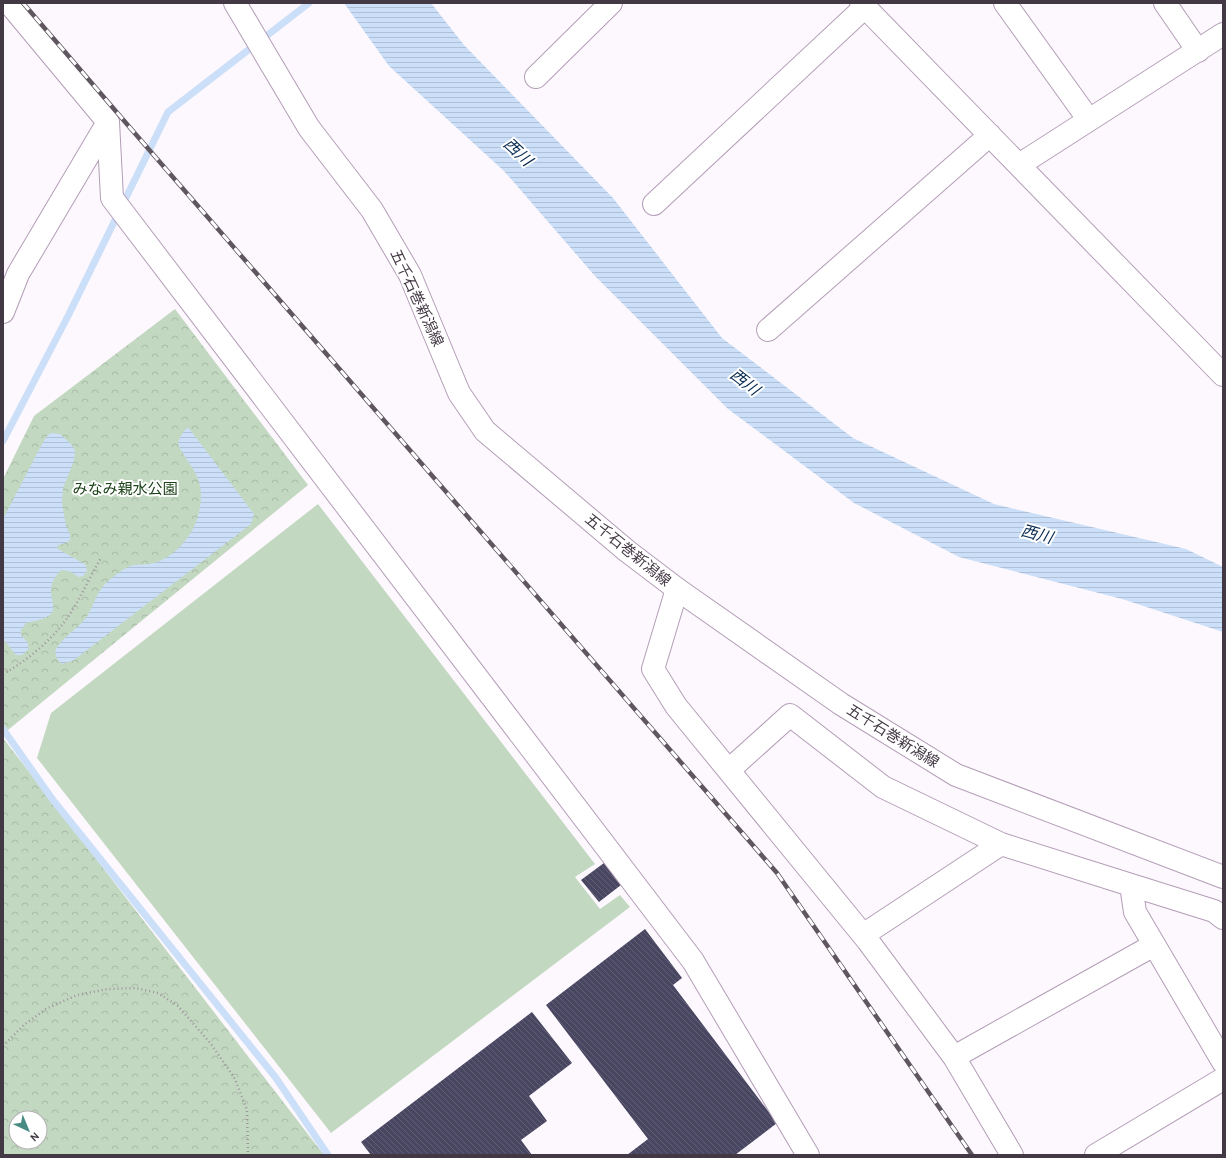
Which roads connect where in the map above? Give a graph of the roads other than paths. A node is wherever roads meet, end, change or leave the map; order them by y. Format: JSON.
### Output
{"nodes":[{"id":1,"x":9,"y":3,"type":"edge"},
{"id":2,"x":235,"y":3,"type":"edge"},
{"id":3,"x":611,"y":3,"type":"edge"},
{"id":4,"x":1005,"y":3,"type":"edge"},
{"id":5,"x":1165,"y":3,"type":"edge"},
{"id":6,"x":863,"y":5,"type":"edge"},
{"id":7,"x":1223,"y":34,"type":"edge"},
{"id":8,"x":1198,"y":50,"type":"junction"},
{"id":9,"x":536,"y":77,"type":"dead end"},
{"id":10,"x":1089,"y":120,"type":"junction"},
{"id":11,"x":108,"y":122,"type":"junction"},
{"id":12,"x":990,"y":135,"type":"junction"},
{"id":13,"x":1019,"y":165,"type":"junction"},
{"id":14,"x":654,"y":204,"type":"dead end"},
{"id":15,"x":3,"y":312,"type":"edge"},
{"id":16,"x":768,"y":330,"type":"dead end"},
{"id":17,"x":1223,"y":375,"type":"edge"},
{"id":18,"x":677,"y":589,"type":"junction"},
{"id":19,"x":729,"y":770,"type":"junction"},
{"id":20,"x":1001,"y":844,"type":"junction"},
{"id":21,"x":1223,"y":877,"type":"edge"},
{"id":22,"x":1131,"y":884,"type":"junction"},
{"id":23,"x":1223,"y":918,"type":"edge"},
{"id":24,"x":864,"y":935,"type":"junction"},
{"id":25,"x":1154,"y":945,"type":"junction"},
{"id":26,"x":954,"y":1057,"type":"junction"},
{"id":27,"x":1223,"y":1062,"type":"edge"},
{"id":28,"x":1223,"y":1079,"type":"edge"},
{"id":29,"x":808,"y":1155,"type":"edge"},
{"id":30,"x":1012,"y":1155,"type":"edge"},
{"id":31,"x":1096,"y":1155,"type":"edge"}],
"edges":[{"from":1,"to":11,"type":"street"},
{"from":2,"to":18,"type":"street","name":"五千石巻新潟線"},
{"from":3,"to":9,"type":"street"},
{"from":4,"to":10,"type":"street"},
{"from":5,"to":8,"type":"street"},
{"from":6,"to":12,"type":"street"},
{"from":6,"to":14,"type":"street"},
{"from":7,"to":8,"type":"street"},
{"from":8,"to":10,"type":"street"},
{"from":10,"to":13,"type":"street"},
{"from":11,"to":15,"type":"street"},
{"from":11,"to":29,"type":"street"},
{"from":12,"to":13,"type":"street"},
{"from":12,"to":16,"type":"street"},
{"from":13,"to":17,"type":"street"},
{"from":18,"to":19,"type":"street"},
{"from":18,"to":21,"type":"street","name":"五千石巻新潟線"},
{"from":19,"to":20,"type":"street"},
{"from":19,"to":24,"type":"street"},
{"from":20,"to":22,"type":"street"},
{"from":20,"to":24,"type":"street"},
{"from":22,"to":23,"type":"street"},
{"from":22,"to":25,"type":"street"},
{"from":24,"to":26,"type":"street"},
{"from":25,"to":26,"type":"street"},
{"from":25,"to":27,"type":"street"},
{"from":26,"to":30,"type":"street"},
{"from":28,"to":31,"type":"street"}]}
